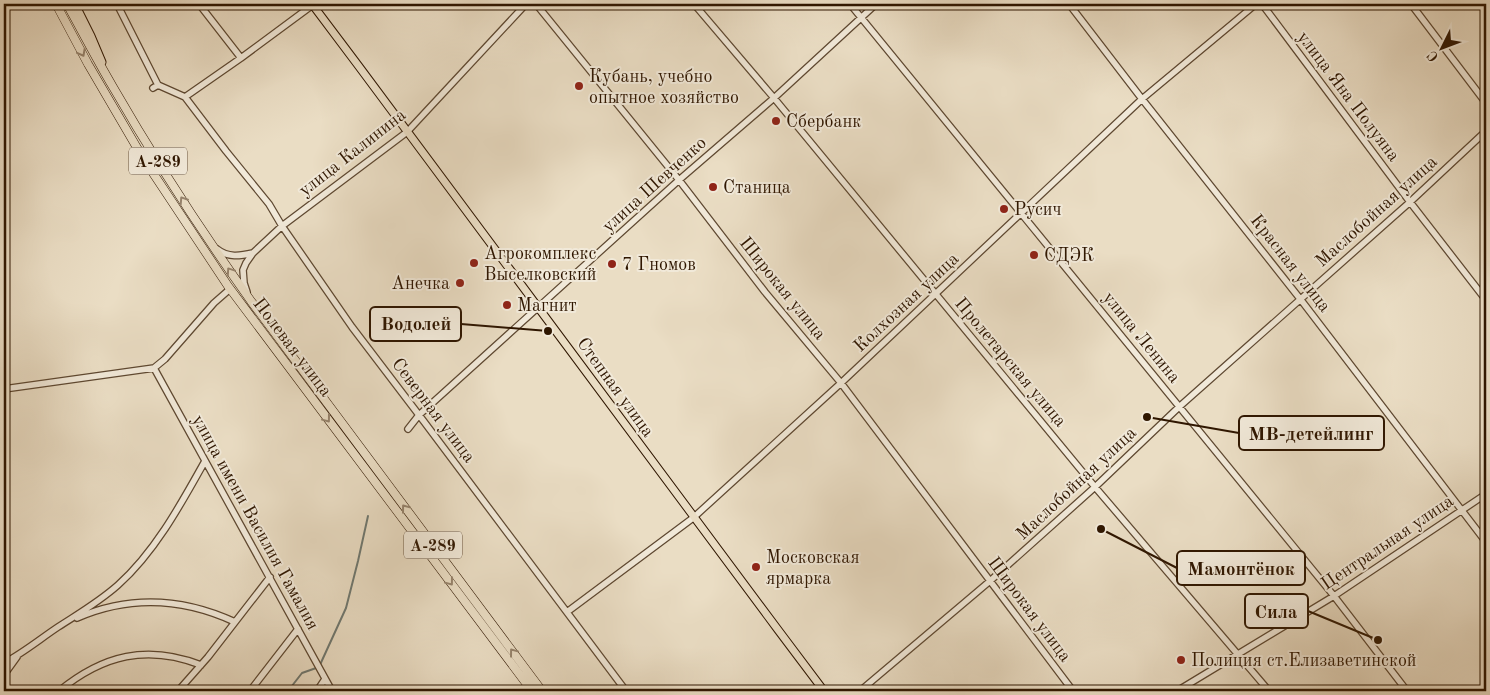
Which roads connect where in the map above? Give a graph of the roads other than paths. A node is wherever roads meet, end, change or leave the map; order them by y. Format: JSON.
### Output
{"nodes":[{"id":1,"x":56,"y":4,"type":"edge"},
{"id":2,"x":67,"y":4,"type":"edge"},
{"id":3,"x":74,"y":4,"type":"edge"},
{"id":4,"x":117,"y":4,"type":"edge"},
{"id":5,"x":198,"y":4,"type":"edge"},
{"id":6,"x":313,"y":4,"type":"edge"},
{"id":7,"x":526,"y":4,"type":"edge"},
{"id":8,"x":536,"y":4,"type":"edge"},
{"id":9,"x":694,"y":4,"type":"edge"},
{"id":10,"x":850,"y":4,"type":"edge"},
{"id":11,"x":876,"y":4,"type":"edge"},
{"id":12,"x":1069,"y":4,"type":"edge"},
{"id":13,"x":1256,"y":4,"type":"edge"},
{"id":14,"x":1262,"y":4,"type":"edge"},
{"id":15,"x":1411,"y":4,"type":"edge"},
{"id":16,"x":861,"y":17,"type":"junction"},
{"id":17,"x":241,"y":58,"type":"junction"},
{"id":18,"x":108,"y":78,"type":"junction"},
{"id":19,"x":185,"y":97,"type":"junction"},
{"id":20,"x":774,"y":98,"type":"junction"},
{"id":21,"x":1142,"y":99,"type":"junction"},
{"id":22,"x":1486,"y":103,"type":"edge"},
{"id":23,"x":1486,"y":131,"type":"edge"},
{"id":24,"x":407,"y":132,"type":"junction"},
{"id":25,"x":679,"y":180,"type":"junction"},
{"id":26,"x":1410,"y":202,"type":"junction"},
{"id":27,"x":1021,"y":213,"type":"junction"},
{"id":28,"x":282,"y":226,"type":"junction"},
{"id":29,"x":209,"y":241,"type":"junction"},
{"id":30,"x":253,"y":253,"type":"junction"},
{"id":31,"x":230,"y":289,"type":"junction"},
{"id":32,"x":935,"y":295,"type":"junction"},
{"id":33,"x":1301,"y":300,"type":"junction"},
{"id":34,"x":1486,"y":300,"type":"edge"},
{"id":35,"x":250,"y":301,"type":"junction"},
{"id":36,"x":539,"y":307,"type":"junction"},
{"id":37,"x":154,"y":368,"type":"junction"},
{"id":38,"x":841,"y":383,"type":"junction"},
{"id":39,"x":4,"y":389,"type":"edge"},
{"id":40,"x":1179,"y":407,"type":"junction"},
{"id":41,"x":419,"y":415,"type":"junction"},
{"id":42,"x":408,"y":429,"type":"dead end"},
{"id":43,"x":205,"y":460,"type":"junction"},
{"id":44,"x":1095,"y":487,"type":"junction"},
{"id":45,"x":1486,"y":494,"type":"edge"},
{"id":46,"x":1462,"y":510,"type":"junction"},
{"id":47,"x":693,"y":518,"type":"junction"},
{"id":48,"x":1486,"y":542,"type":"edge"},
{"id":49,"x":270,"y":576,"type":"junction"},
{"id":50,"x":990,"y":581,"type":"junction"},
{"id":51,"x":1334,"y":596,"type":"junction"},
{"id":52,"x":567,"y":612,"type":"junction"},
{"id":53,"x":235,"y":622,"type":"junction"},
{"id":54,"x":58,"y":627,"type":"junction"},
{"id":55,"x":298,"y":629,"type":"junction"},
{"id":56,"x":1237,"y":654,"type":"junction"},
{"id":57,"x":18,"y":655,"type":"junction"},
{"id":58,"x":4,"y":663,"type":"edge"},
{"id":59,"x":201,"y":665,"type":"junction"},
{"id":60,"x":4,"y":675,"type":"edge"},
{"id":61,"x":325,"y":679,"type":"junction"},
{"id":62,"x":59,"y":691,"type":"edge"},
{"id":63,"x":178,"y":691,"type":"edge"},
{"id":64,"x":250,"y":691,"type":"edge"},
{"id":65,"x":317,"y":691,"type":"edge"},
{"id":66,"x":332,"y":691,"type":"edge"},
{"id":67,"x":532,"y":691,"type":"edge"},
{"id":68,"x":542,"y":691,"type":"edge"},
{"id":69,"x":626,"y":691,"type":"edge"},
{"id":70,"x":824,"y":691,"type":"edge"},
{"id":71,"x":860,"y":691,"type":"edge"},
{"id":72,"x":1074,"y":691,"type":"edge"},
{"id":73,"x":1177,"y":691,"type":"edge"},
{"id":74,"x":1269,"y":691,"type":"edge"},
{"id":75,"x":1407,"y":691,"type":"edge"}],
"edges":[{"from":1,"to":31,"type":"highway","name":"Полевая улица","number":"А-289","one_way":true},
{"from":2,"to":18,"type":"highway","name":"Полевая улица","number":"А-289"},
{"from":3,"to":18,"type":"main road"},
{"from":4,"to":19,"type":"street"},
{"from":5,"to":17,"type":"street"},
{"from":6,"to":17,"type":"street"},
{"from":6,"to":24,"type":"main road","name":"Степная улица"},
{"from":7,"to":24,"type":"street","name":"улица Калинина"},
{"from":8,"to":25,"type":"street","name":"Широкая улица"},
{"from":9,"to":20,"type":"street","name":"Пролетарская улица"},
{"from":10,"to":16,"type":"street","name":"улица Ленина"},
{"from":11,"to":16,"type":"street","name":"улица Шевченко"},
{"from":12,"to":21,"type":"street","name":"Красная улица"},
{"from":13,"to":21,"type":"street","name":"Колхозная улица"},
{"from":14,"to":26,"type":"street","name":"улица Яна Полуяна"},
{"from":15,"to":22,"type":"street"},
{"from":16,"to":20,"type":"street","name":"улица Шевченко"},
{"from":16,"to":27,"type":"street","name":"улица Ленина"},
{"from":17,"to":19,"type":"street"},
{"from":29,"to":18,"type":"highway","name":"Полевая улица","number":"А-289","one_way":true},
{"from":19,"to":28,"type":"street","name":"Северная улица"},
{"from":20,"to":25,"type":"street","name":"улица Шевченко"},
{"from":20,"to":32,"type":"street","name":"Пролетарская улица"},
{"from":21,"to":27,"type":"street","name":"Колхозная улица"},
{"from":21,"to":33,"type":"street","name":"Красная улица"},
{"from":23,"to":26,"type":"street","name":"Маслобойная улица"},
{"from":24,"to":28,"type":"street","name":"улица Калинина"},
{"from":24,"to":36,"type":"main road","name":"Степная улица"},
{"from":25,"to":36,"type":"street","name":"улица Шевченко"},
{"from":25,"to":38,"type":"street","name":"Широкая улица"},
{"from":26,"to":33,"type":"street","name":"Маслобойная улица"},
{"from":26,"to":34,"type":"street","name":"улица Яна Полуяна"},
{"from":27,"to":32,"type":"street","name":"Колхозная улица"},
{"from":27,"to":40,"type":"street","name":"улица Ленина"},
{"from":28,"to":30,"type":"street","name":"улица Калинина"},
{"from":28,"to":41,"type":"street","name":"Северная улица"},
{"from":29,"to":30,"type":"street","number":"А-289"},
{"from":35,"to":29,"type":"highway","name":"Полевая улица","number":"А-289","one_way":true},
{"from":30,"to":35,"type":"street","number":"А-289"},
{"from":31,"to":37,"type":"street"},
{"from":31,"to":67,"type":"highway","name":"Полевая улица","number":"А-289","one_way":true},
{"from":32,"to":38,"type":"street","name":"Колхозная улица"},
{"from":32,"to":44,"type":"street","name":"Пролетарская улица"},
{"from":33,"to":40,"type":"street","name":"Маслобойная улица"},
{"from":33,"to":46,"type":"street","name":"Красная улица"},
{"from":68,"to":35,"type":"highway","name":"Полевая улица","number":"А-289","one_way":true},
{"from":36,"to":41,"type":"street","name":"улица Шевченко"},
{"from":36,"to":47,"type":"main road","name":"Степная улица"},
{"from":37,"to":39,"type":"street"},
{"from":37,"to":43,"type":"street","name":"улица имени Василия Гамалия"},
{"from":38,"to":47,"type":"street","name":"Колхозная улица"},
{"from":38,"to":50,"type":"street","name":"Широкая улица"},
{"from":40,"to":44,"type":"street","name":"Маслобойная улица"},
{"from":40,"to":51,"type":"street","name":"улица Ленина"},
{"from":41,"to":42,"type":"street","name":"улица Шевченко"},
{"from":41,"to":52,"type":"street","name":"Северная улица"},
{"from":43,"to":49,"type":"street","name":"улица имени Василия Гамалия"},
{"from":43,"to":54,"type":"street"},
{"from":44,"to":50,"type":"street","name":"Маслобойная улица"},
{"from":44,"to":56,"type":"street","name":"Пролетарская улица"},
{"from":45,"to":46,"type":"street","name":"Центральная улица"},
{"from":46,"to":48,"type":"street","name":"Красная улица"},
{"from":46,"to":51,"type":"street","name":"Центральная улица"},
{"from":47,"to":52,"type":"street","name":"Колхозная улица"},
{"from":47,"to":70,"type":"main road","name":"Степная улица"},
{"from":49,"to":53,"type":"street"},
{"from":49,"to":55,"type":"street","name":"улица имени Василия Гамалия"},
{"from":50,"to":71,"type":"street","name":"Маслобойная улица"},
{"from":50,"to":72,"type":"street","name":"Широкая улица"},
{"from":51,"to":56,"type":"street","name":"Центральная улица"},
{"from":51,"to":75,"type":"street","name":"улица Ленина"},
{"from":52,"to":69,"type":"street","name":"Северная улица"},
{"from":53,"to":54,"type":"street"},
{"from":53,"to":59,"type":"street"},
{"from":54,"to":57,"type":"street"},
{"from":55,"to":61,"type":"street","name":"улица имени Василия Гамалия"},
{"from":55,"to":64,"type":"street"},
{"from":56,"to":73,"type":"street","name":"Центральная улица"},
{"from":56,"to":74,"type":"street","name":"Пролетарская улица"},
{"from":57,"to":58,"type":"street"},
{"from":57,"to":60,"type":"street"},
{"from":59,"to":62,"type":"street"},
{"from":59,"to":63,"type":"street"},
{"from":61,"to":65,"type":"street"},
{"from":61,"to":66,"type":"street","name":"улица имени Василия Гамалия"}]}
